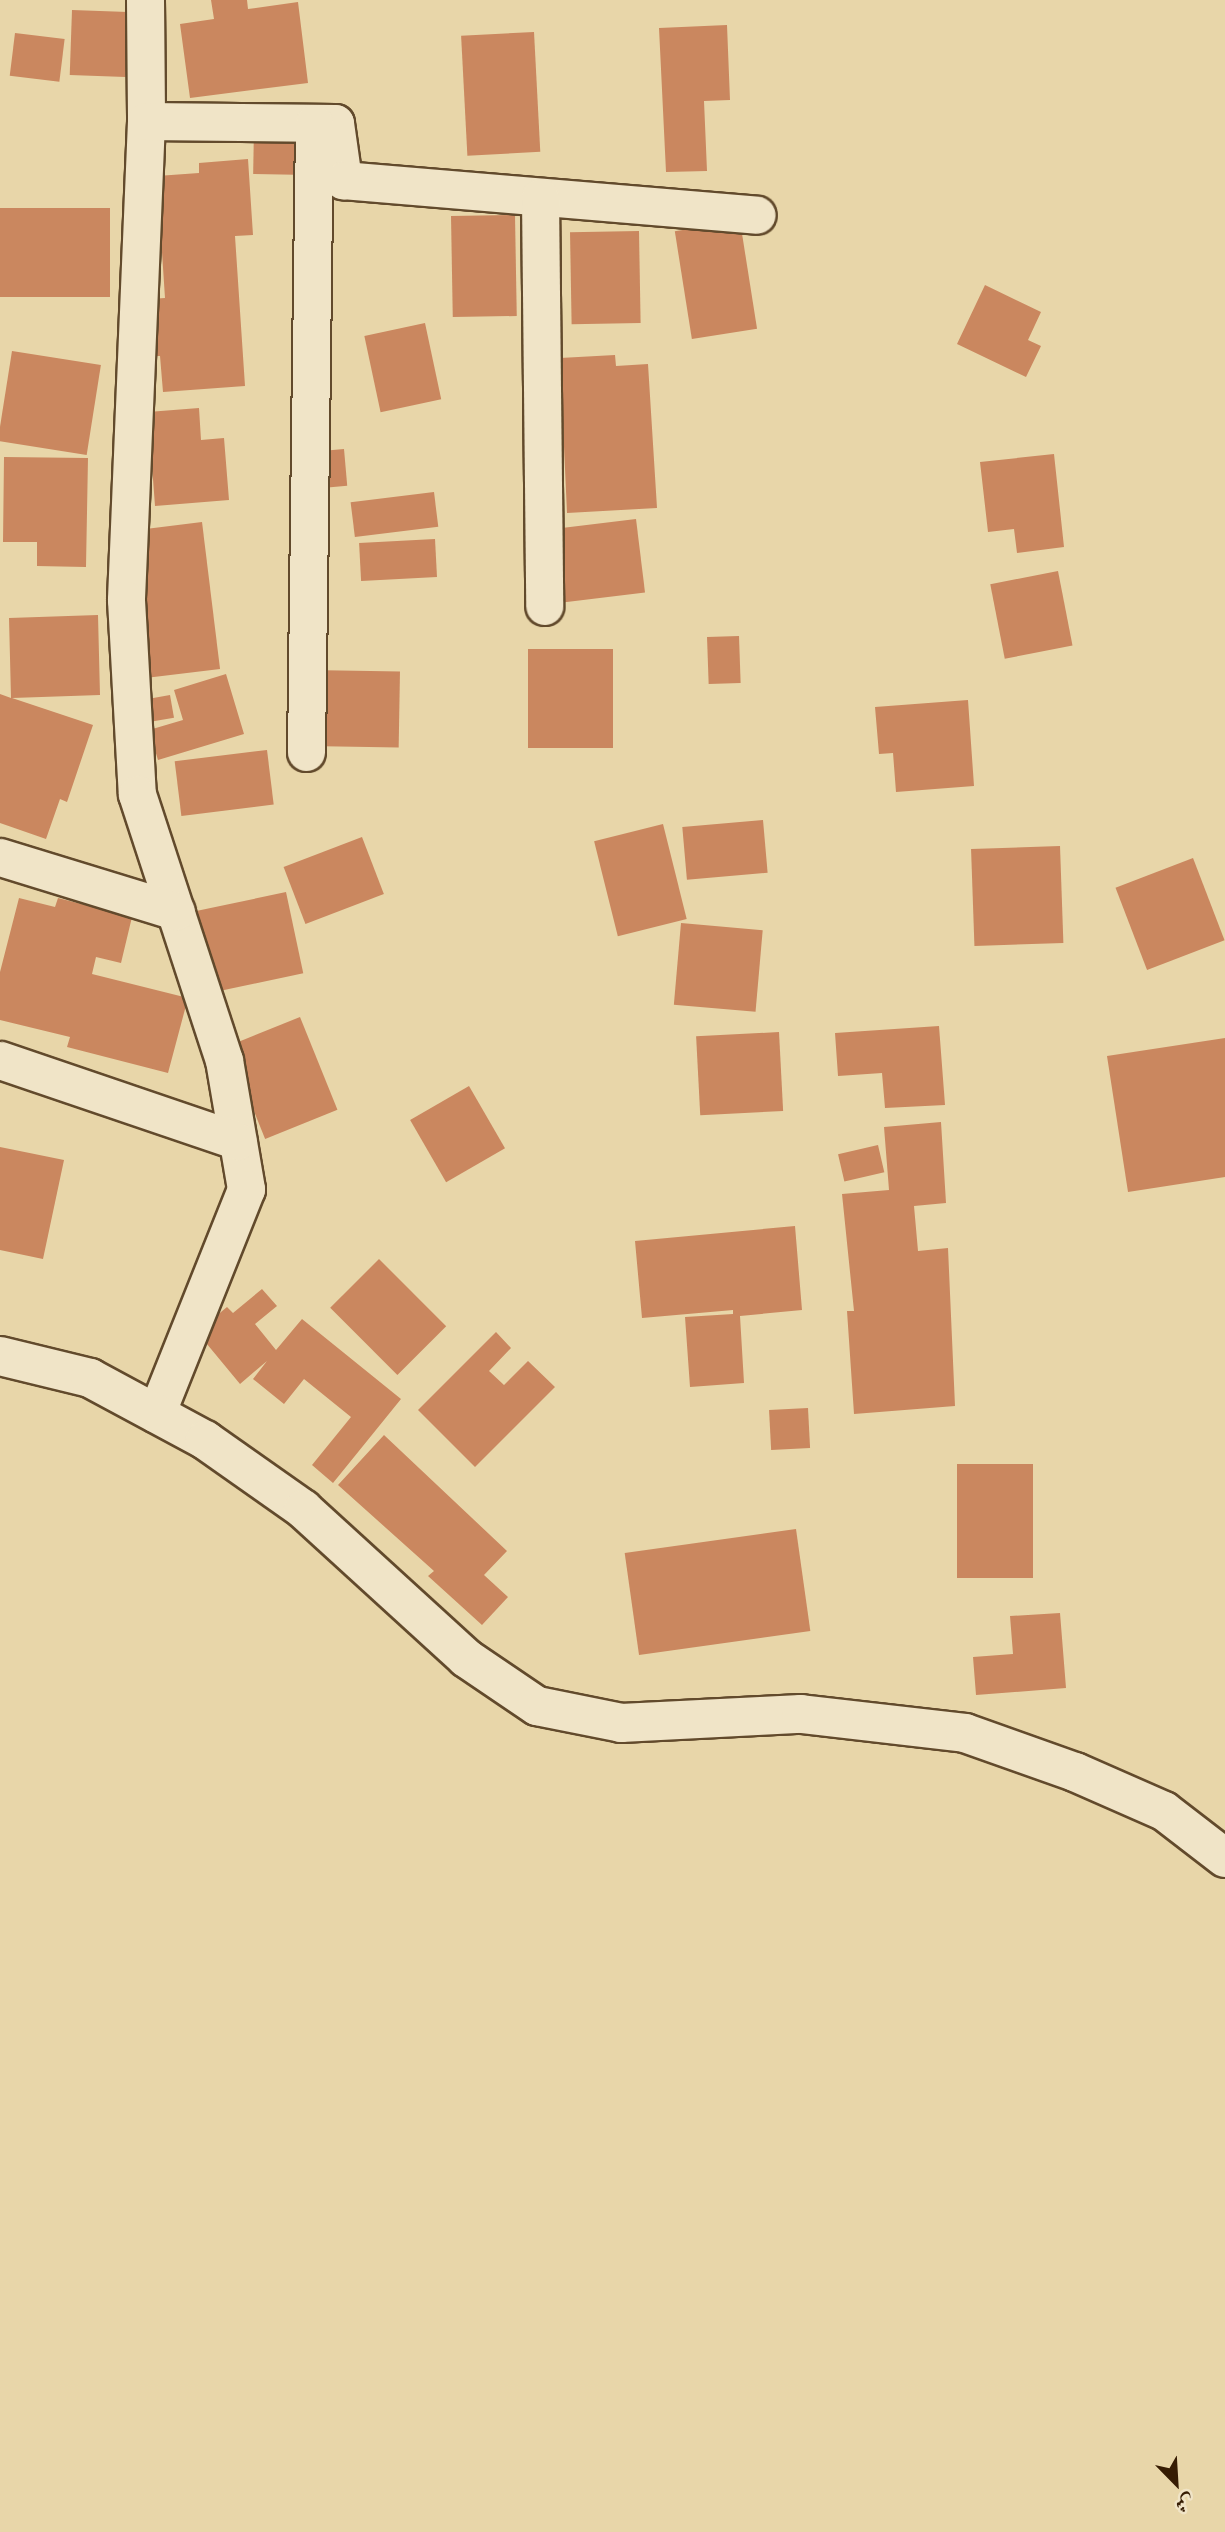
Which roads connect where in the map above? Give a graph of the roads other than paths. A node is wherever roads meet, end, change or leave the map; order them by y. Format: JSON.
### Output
{"nodes":[{"id":1,"x":145,"y":0,"type":"edge"},
{"id":2,"x":146,"y":121,"type":"junction"},
{"id":3,"x":314,"y":123,"type":"junction"},
{"id":4,"x":540,"y":197,"type":"junction"},
{"id":5,"x":757,"y":215,"type":"dead end"},
{"id":6,"x":544,"y":606,"type":"dead end"},
{"id":7,"x":306,"y":752,"type":"dead end"},
{"id":8,"x":0,"y":856,"type":"edge"},
{"id":9,"x":176,"y":911,"type":"junction"},
{"id":10,"x":0,"y":1060,"type":"edge"},
{"id":11,"x":238,"y":1141,"type":"junction"},
{"id":12,"x":0,"y":1356,"type":"edge"},
{"id":13,"x":156,"y":1414,"type":"junction"},
{"id":14,"x":1225,"y":1858,"type":"edge"}],
"edges":[{"from":1,"to":2,"type":"street"},
{"from":2,"to":3,"type":"street"},
{"from":2,"to":9,"type":"street"},
{"from":3,"to":4,"type":"street"},
{"from":3,"to":7,"type":"street"},
{"from":4,"to":5,"type":"street"},
{"from":4,"to":6,"type":"street"},
{"from":8,"to":9,"type":"street"},
{"from":9,"to":11,"type":"street"},
{"from":10,"to":11,"type":"street"},
{"from":11,"to":13,"type":"street"},
{"from":12,"to":13,"type":"street"},
{"from":13,"to":14,"type":"street"}]}
